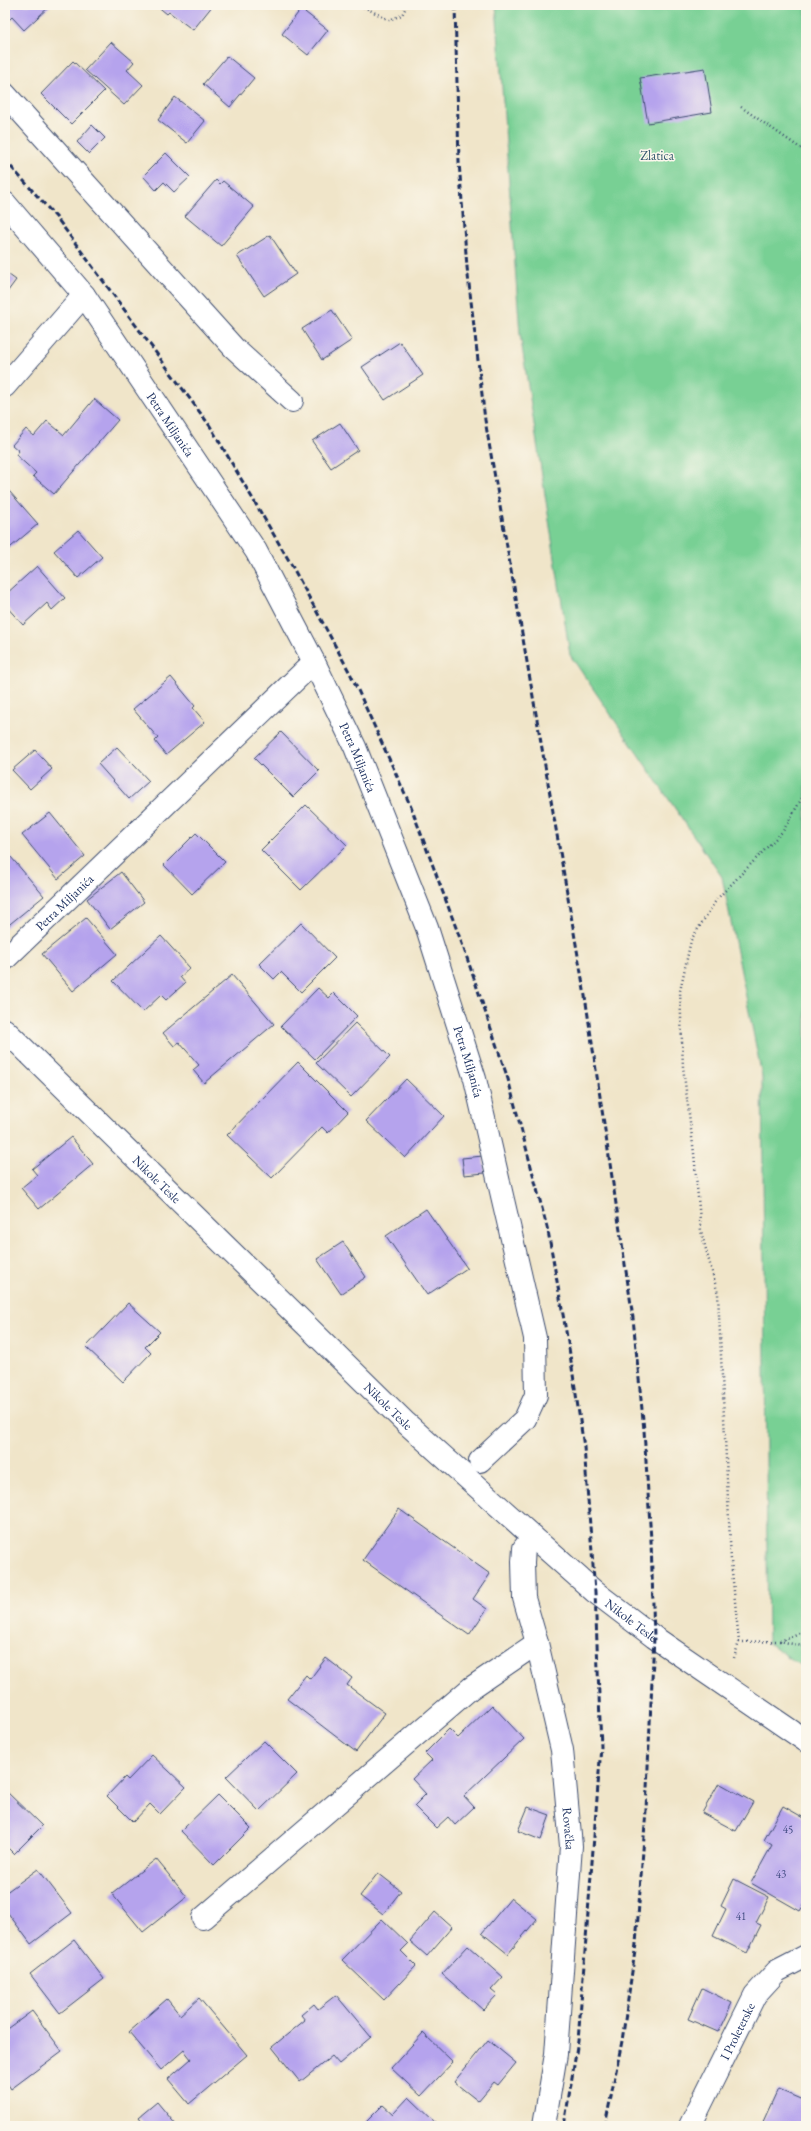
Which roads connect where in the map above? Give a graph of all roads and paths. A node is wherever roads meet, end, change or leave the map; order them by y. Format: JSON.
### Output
{"nodes":[{"id":1,"x":360,"y":5,"type":"edge"},
{"id":2,"x":407,"y":5,"type":"edge"},
{"id":3,"x":5,"y":94,"type":"edge"},
{"id":4,"x":741,"y":106,"type":"dead end"},
{"id":5,"x":806,"y":152,"type":"edge"},
{"id":6,"x":5,"y":202,"type":"edge"},
{"id":7,"x":84,"y":295,"type":"junction"},
{"id":8,"x":5,"y":386,"type":"edge"},
{"id":9,"x":292,"y":401,"type":"dead end"},
{"id":10,"x":314,"y":662,"type":"junction"},
{"id":11,"x":806,"y":785,"type":"edge"},
{"id":12,"x":5,"y":959,"type":"edge"},
{"id":13,"x":5,"y":1030,"type":"edge"},
{"id":14,"x":480,"y":1461,"type":"dead end"},
{"id":15,"x":533,"y":1537,"type":"junction"},
{"id":16,"x":806,"y":1630,"type":"edge"},
{"id":17,"x":780,"y":1641,"type":"junction"},
{"id":18,"x":739,"y":1642,"type":"junction"},
{"id":19,"x":537,"y":1643,"type":"junction"},
{"id":20,"x":806,"y":1647,"type":"edge"},
{"id":21,"x":733,"y":1663,"type":"dead end"},
{"id":22,"x":806,"y":1741,"type":"edge"},
{"id":23,"x":203,"y":1918,"type":"dead end"},
{"id":24,"x":806,"y":1956,"type":"edge"},
{"id":25,"x":544,"y":2126,"type":"edge"},
{"id":26,"x":690,"y":2126,"type":"edge"}],
"edges":[{"from":1,"to":2,"type":"path"},
{"from":3,"to":9,"type":"street"},
{"from":4,"to":5,"type":"path"},
{"from":6,"to":7,"type":"street","name":"Petra Miljanića"},
{"from":7,"to":8,"type":"street"},
{"from":7,"to":10,"type":"street","name":"Petra Miljanića"},
{"from":10,"to":12,"type":"street","name":"Petra Miljanića"},
{"from":10,"to":14,"type":"street","name":"Petra Miljanića"},
{"from":11,"to":18,"type":"path"},
{"from":13,"to":15,"type":"street","name":"Nikole Tesle"},
{"from":15,"to":19,"type":"street","name":"Rovačka"},
{"from":15,"to":22,"type":"street","name":"Nikole Tesle"},
{"from":16,"to":17,"type":"path"},
{"from":17,"to":18,"type":"path"},
{"from":17,"to":20,"type":"path"},
{"from":18,"to":21,"type":"path"},
{"from":19,"to":23,"type":"street"},
{"from":19,"to":25,"type":"street","name":"Rovačka"},
{"from":24,"to":26,"type":"street","name":"I Proleterske"}]}
